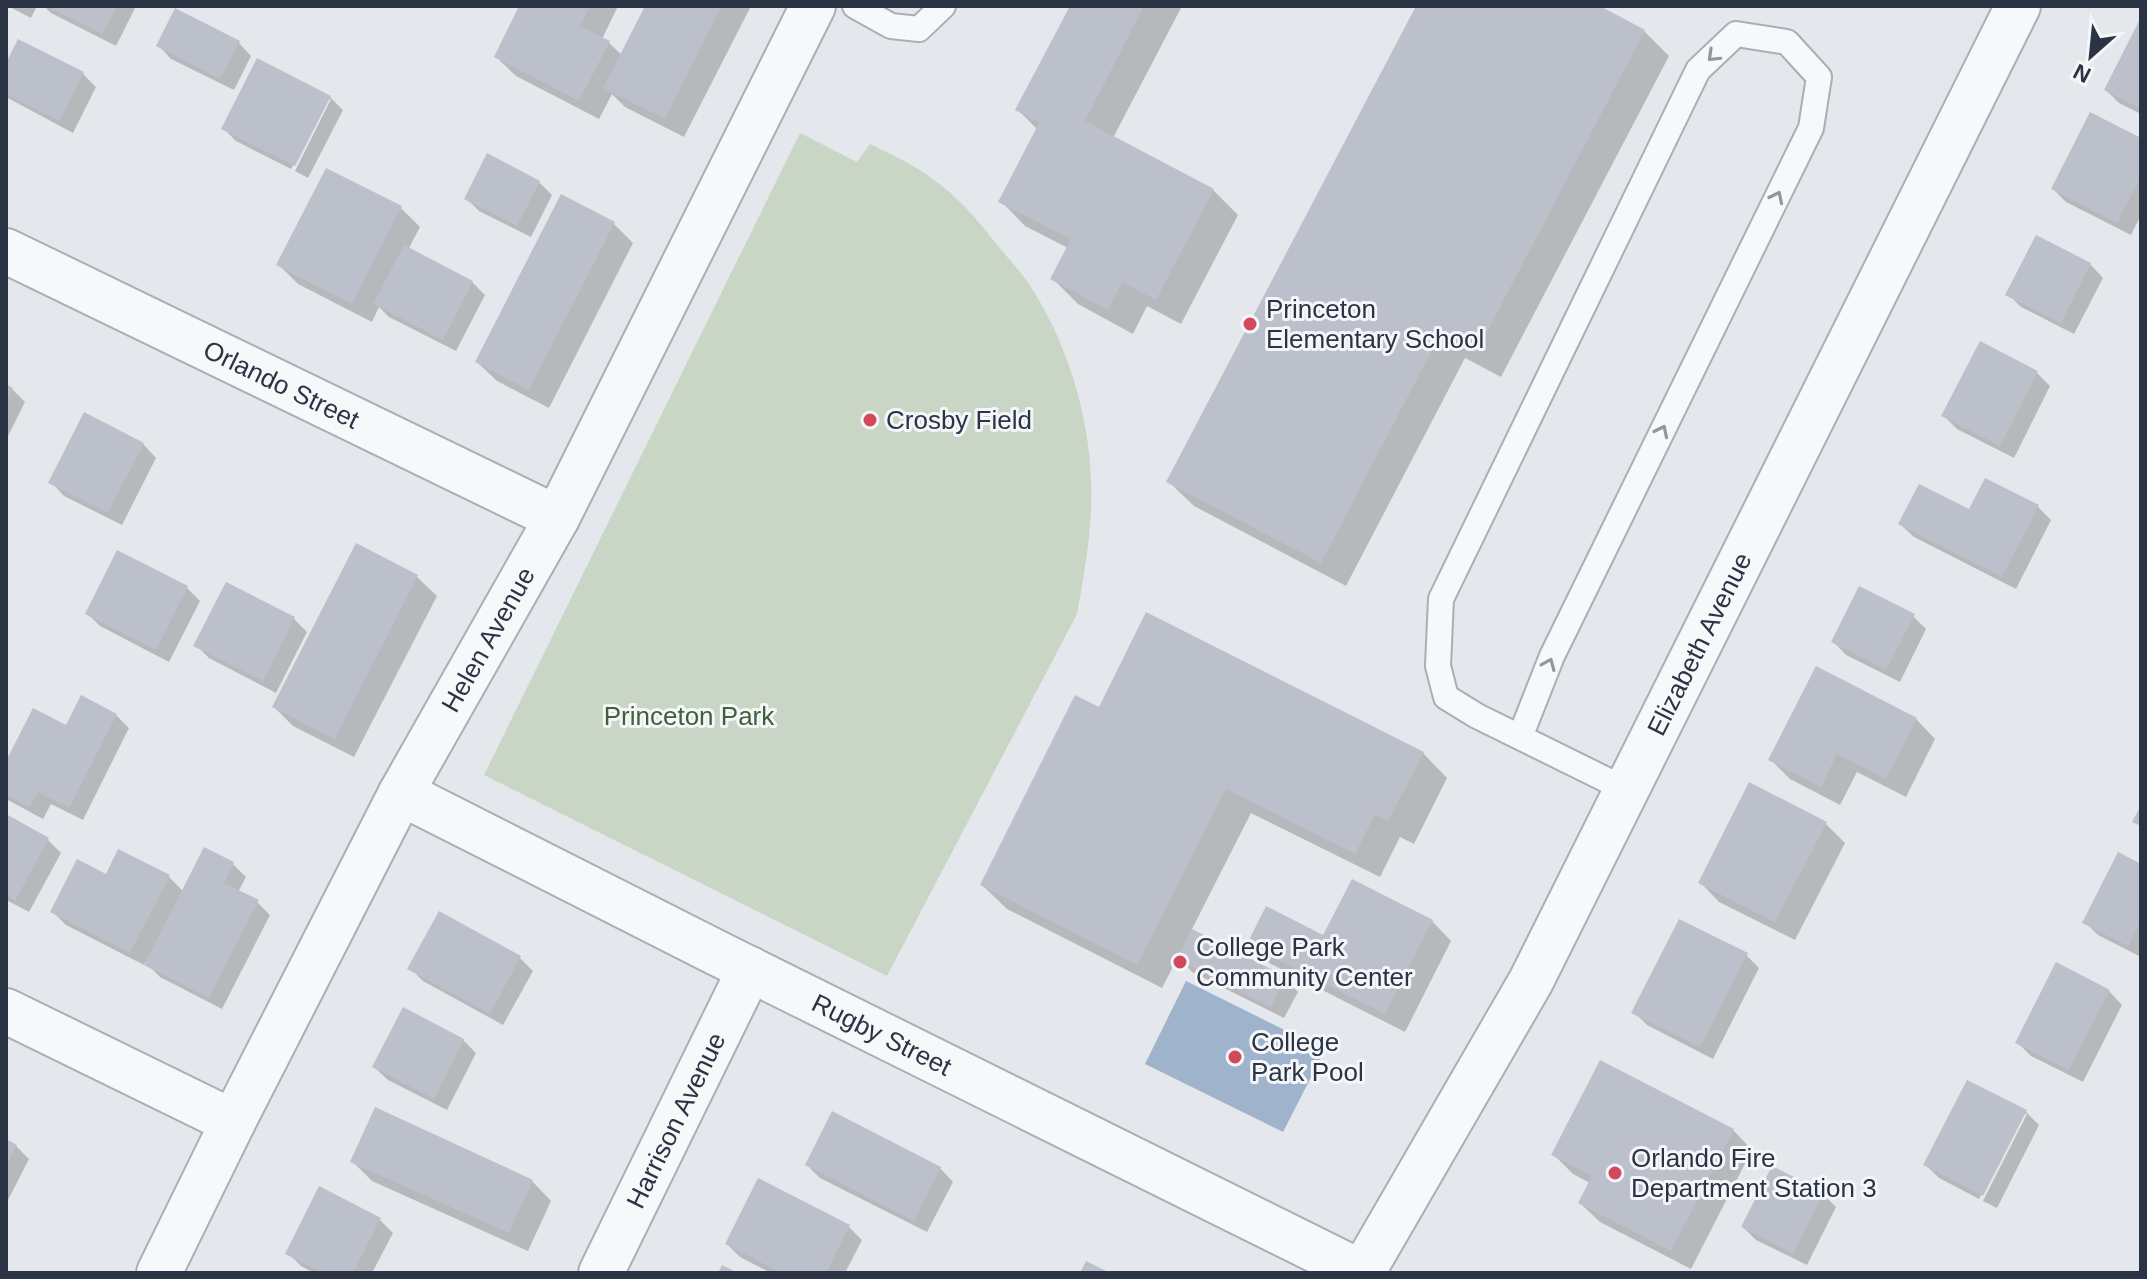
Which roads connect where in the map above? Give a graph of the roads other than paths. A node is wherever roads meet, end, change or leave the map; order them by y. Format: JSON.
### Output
{"nodes":[{"id":1,"x":813,"y":6,"type":"edge"},
{"id":2,"x":855,"y":6,"type":"edge"},
{"id":3,"x":943,"y":6,"type":"edge"},
{"id":4,"x":2018,"y":6,"type":"edge"},
{"id":5,"x":6,"y":251,"type":"edge"},
{"id":6,"x":557,"y":518,"type":"junction"},
{"id":7,"x":1520,"y":737,"type":"junction"},
{"id":8,"x":1627,"y":790,"type":"junction"},
{"id":9,"x":401,"y":793,"type":"junction"},
{"id":10,"x":750,"y":969,"type":"junction"},
{"id":11,"x":6,"y":1011,"type":"edge"},
{"id":12,"x":233,"y":1122,"type":"junction"},
{"id":13,"x":159,"y":1273,"type":"edge"},
{"id":14,"x":601,"y":1273,"type":"edge"},
{"id":15,"x":1362,"y":1273,"type":"edge"}],
"edges":[{"from":1,"to":6,"type":"street","name":"Helen Avenue"},
{"from":2,"to":3,"type":"lane"},
{"from":4,"to":8,"type":"street","name":"Elizabeth Avenue"},
{"from":5,"to":6,"type":"street","name":"Orlando Street"},
{"from":6,"to":9,"type":"street","name":"Helen Avenue"},
{"from":7,"to":7,"type":"lane","one_way":true},
{"from":7,"to":8,"type":"lane"},
{"from":8,"to":15,"type":"street","name":"Elizabeth Avenue"},
{"from":9,"to":10,"type":"street","name":"Rugby Street"},
{"from":9,"to":12,"type":"street","name":"Helen Avenue"},
{"from":10,"to":14,"type":"street","name":"Harrison Avenue"},
{"from":10,"to":15,"type":"street","name":"Rugby Street"},
{"from":11,"to":12,"type":"street"},
{"from":12,"to":13,"type":"street","name":"Helen Avenue"}]}
